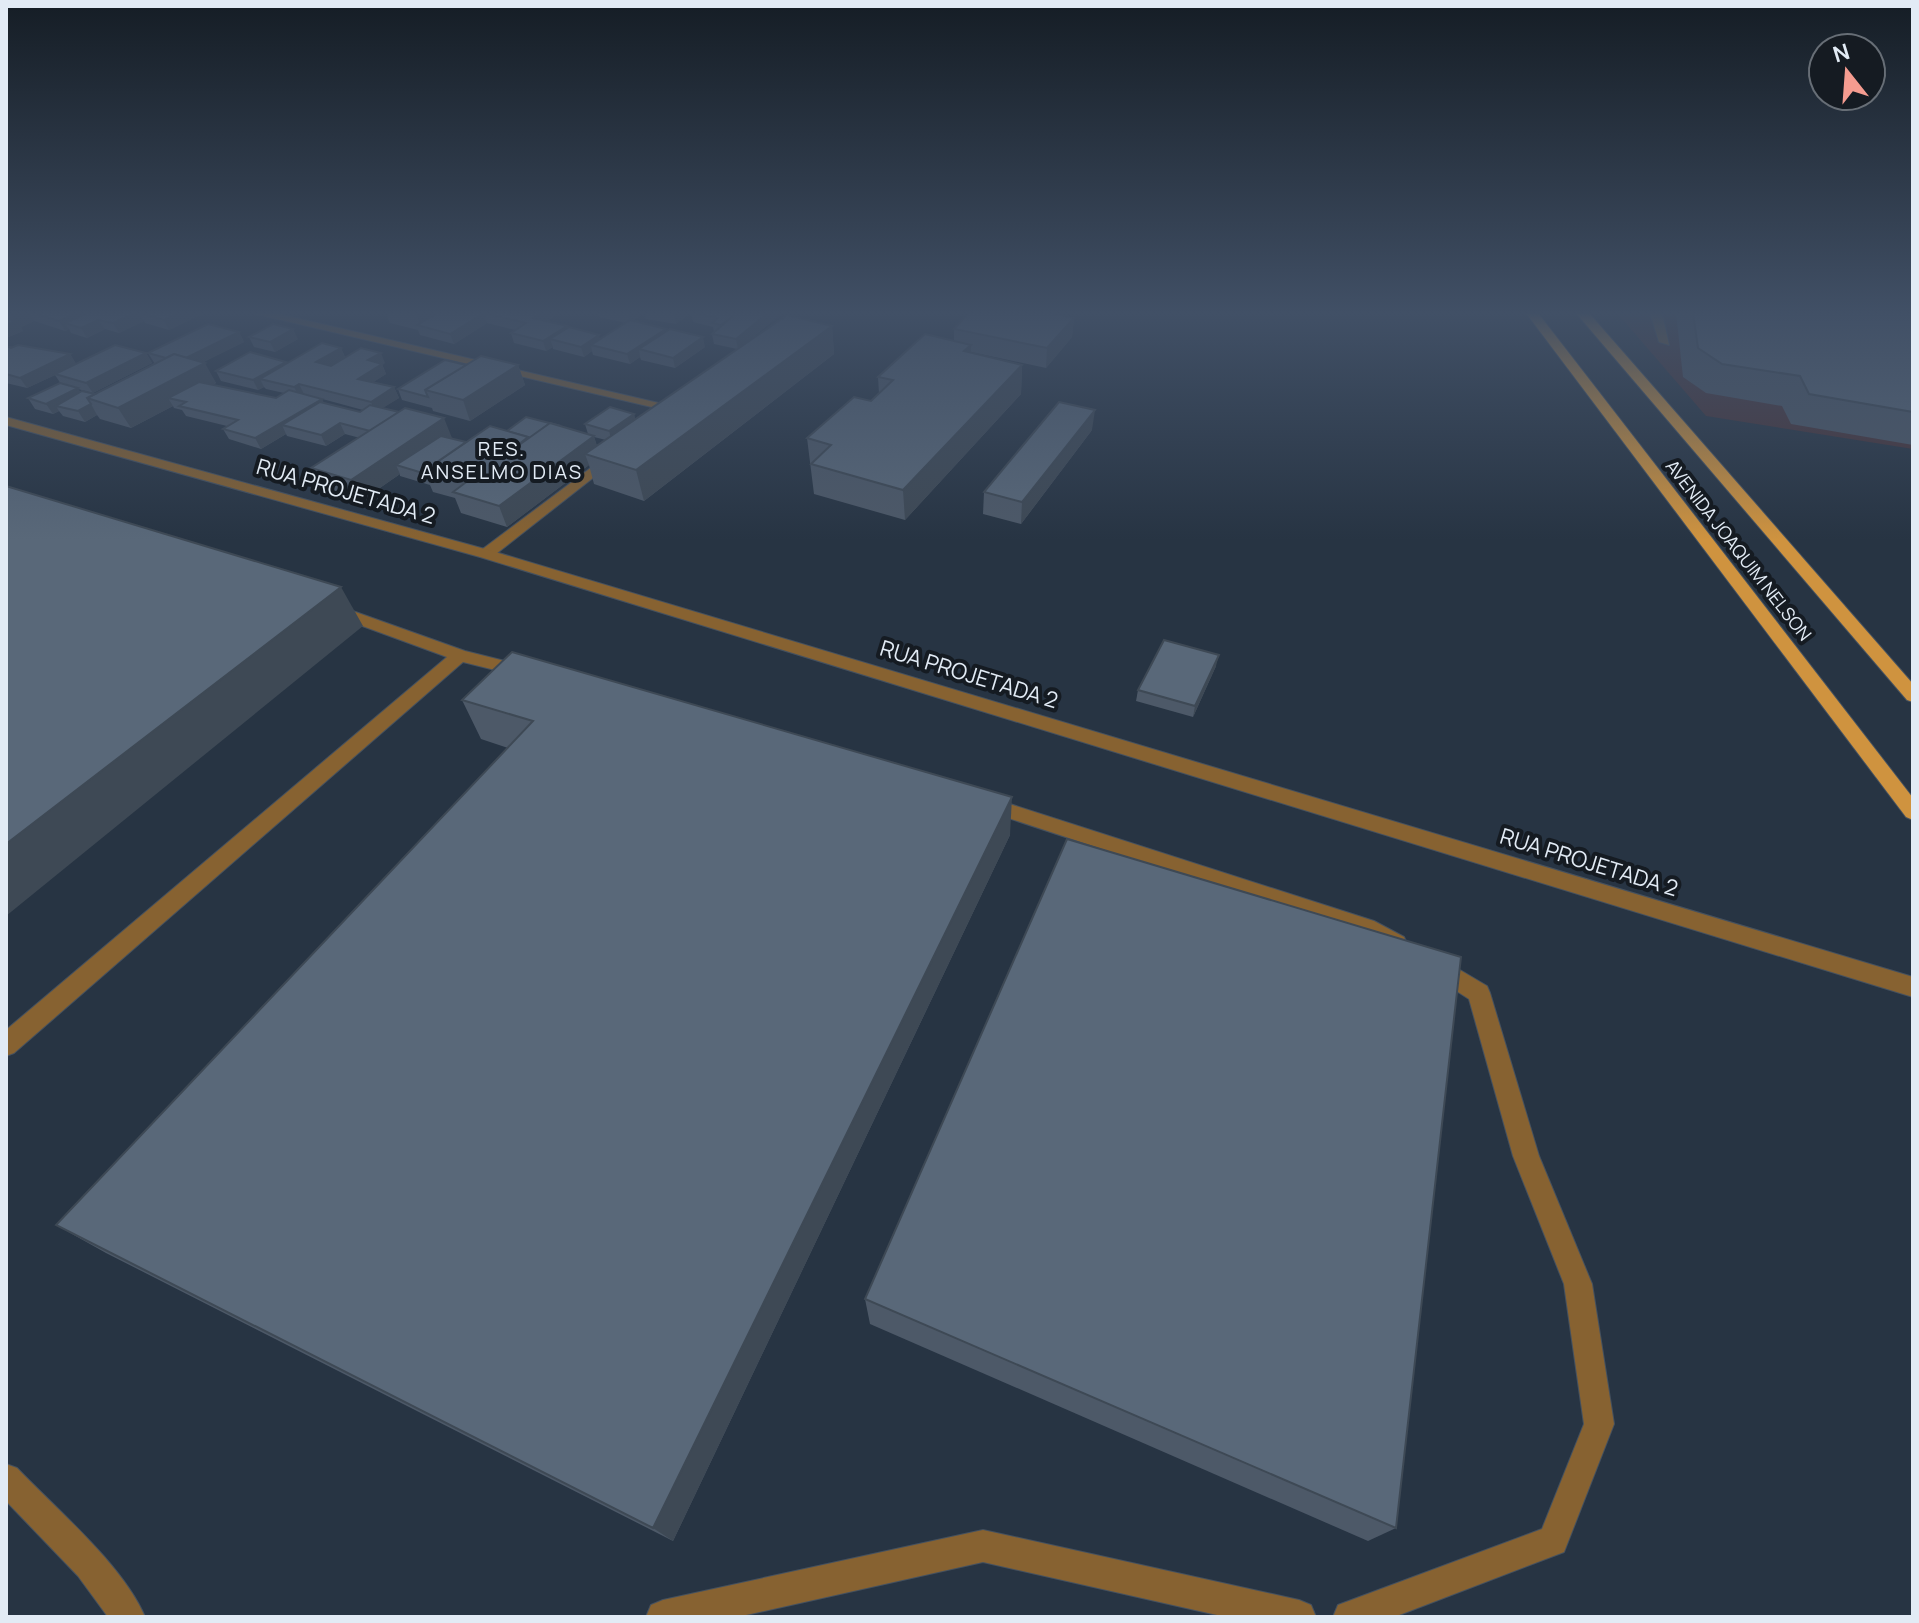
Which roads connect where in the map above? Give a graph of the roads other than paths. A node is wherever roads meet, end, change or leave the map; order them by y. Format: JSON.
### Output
{"nodes":[{"id":1,"x":608,"y":389,"type":"edge"},
{"id":2,"x":1590,"y":389,"type":"edge"},
{"id":3,"x":1647,"y":389,"type":"edge"},
{"id":4,"x":661,"y":418,"type":"edge"},
{"id":5,"x":6,"y":421,"type":"edge"},
{"id":6,"x":623,"y":447,"type":"edge"},
{"id":7,"x":486,"y":554,"type":"junction"},
{"id":8,"x":313,"y":602,"type":"edge"},
{"id":9,"x":460,"y":655,"type":"junction"},
{"id":10,"x":549,"y":678,"type":"edge"},
{"id":11,"x":1913,"y":696,"type":"edge"},
{"id":12,"x":971,"y":799,"type":"edge"},
{"id":13,"x":1913,"y":812,"type":"edge"},
{"id":14,"x":1913,"y":987,"type":"edge"},
{"id":15,"x":6,"y":1045,"type":"edge"},
{"id":16,"x":6,"y":1479,"type":"edge"},
{"id":17,"x":128,"y":1617,"type":"edge"},
{"id":18,"x":663,"y":1617,"type":"edge"},
{"id":19,"x":1299,"y":1617,"type":"edge"},
{"id":20,"x":1350,"y":1617,"type":"edge"}],
"edges":[{"from":1,"to":4,"type":"street"},
{"from":2,"to":13,"type":"main road","name":"AVENIDA JOAQUIM NELSON"},
{"from":3,"to":11,"type":"main road","name":"AVENIDA JOAQUIM NELSON"},
{"from":5,"to":7,"type":"street","name":"RUA PROJETADA 2"},
{"from":6,"to":7,"type":"street"},
{"from":7,"to":14,"type":"street","name":"RUA PROJETADA 2"},
{"from":8,"to":9,"type":"street"},
{"from":9,"to":10,"type":"street"},
{"from":9,"to":15,"type":"street"},
{"from":12,"to":20,"type":"street"},
{"from":16,"to":17,"type":"street"},
{"from":18,"to":19,"type":"street"}]}
